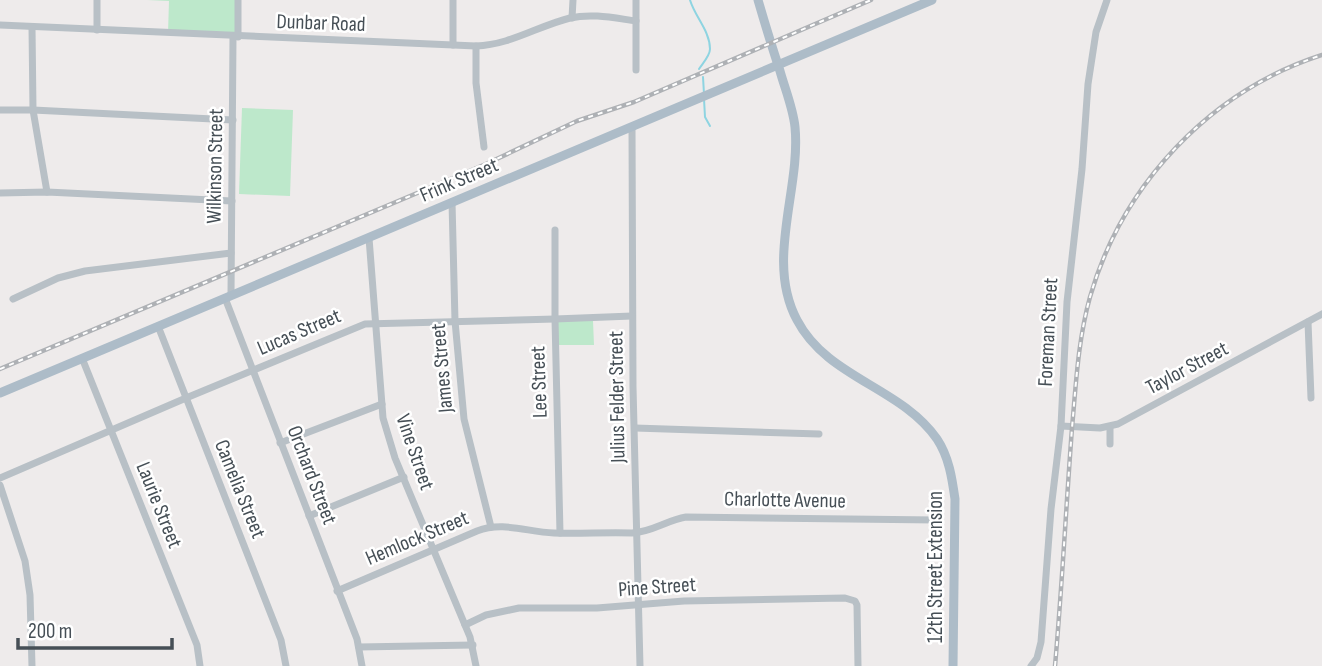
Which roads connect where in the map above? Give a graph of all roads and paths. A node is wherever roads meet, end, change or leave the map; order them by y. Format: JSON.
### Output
{"nodes":[{"id":1,"x":97,"y":0,"type":"edge"},
{"id":2,"x":238,"y":0,"type":"edge"},
{"id":3,"x":453,"y":0,"type":"edge"},
{"id":4,"x":573,"y":0,"type":"edge"},
{"id":5,"x":636,"y":0,"type":"edge"},
{"id":6,"x":758,"y":0,"type":"edge"},
{"id":7,"x":932,"y":0,"type":"edge"},
{"id":8,"x":1107,"y":0,"type":"edge"},
{"id":9,"x":572,"y":18,"type":"junction"},
{"id":10,"x":636,"y":21,"type":"junction"},
{"id":11,"x":0,"y":25,"type":"edge"},
{"id":12,"x":32,"y":27,"type":"junction"},
{"id":13,"x":97,"y":30,"type":"junction"},
{"id":14,"x":235,"y":37,"type":"junction"},
{"id":15,"x":453,"y":45,"type":"junction"},
{"id":16,"x":476,"y":46,"type":"junction"},
{"id":17,"x":778,"y":65,"type":"junction"},
{"id":18,"x":636,"y":70,"type":"dead end"},
{"id":19,"x":0,"y":110,"type":"edge"},
{"id":20,"x":33,"y":110,"type":"junction"},
{"id":21,"x":233,"y":120,"type":"junction"},
{"id":22,"x":632,"y":127,"type":"junction"},
{"id":23,"x":484,"y":147,"type":"dead end"},
{"id":24,"x":0,"y":192,"type":"edge"},
{"id":25,"x":47,"y":192,"type":"junction"},
{"id":26,"x":232,"y":201,"type":"junction"},
{"id":27,"x":452,"y":202,"type":"junction"},
{"id":28,"x":555,"y":230,"type":"dead end"},
{"id":29,"x":369,"y":238,"type":"junction"},
{"id":30,"x":231,"y":253,"type":"junction"},
{"id":31,"x":228,"y":297,"type":"junction"},
{"id":32,"x":13,"y":299,"type":"dead end"},
{"id":33,"x":1322,"y":314,"type":"edge"},
{"id":34,"x":632,"y":316,"type":"junction"},
{"id":35,"x":555,"y":319,"type":"junction"},
{"id":36,"x":455,"y":321,"type":"junction"},
{"id":37,"x":1308,"y":322,"type":"junction"},
{"id":38,"x":376,"y":323,"type":"junction"},
{"id":39,"x":158,"y":326,"type":"junction"},
{"id":40,"x":82,"y":358,"type":"junction"},
{"id":41,"x":252,"y":370,"type":"junction"},
{"id":42,"x":0,"y":393,"type":"edge"},
{"id":43,"x":186,"y":398,"type":"junction"},
{"id":44,"x":1311,"y":398,"type":"dead end"},
{"id":45,"x":382,"y":404,"type":"junction"},
{"id":46,"x":1061,"y":426,"type":"junction"},
{"id":47,"x":1110,"y":427,"type":"junction"},
{"id":48,"x":635,"y":428,"type":"junction"},
{"id":49,"x":110,"y":430,"type":"junction"},
{"id":50,"x":819,"y":434,"type":"dead end"},
{"id":51,"x":280,"y":443,"type":"junction"},
{"id":52,"x":1110,"y":444,"type":"dead end"},
{"id":53,"x":404,"y":477,"type":"junction"},
{"id":54,"x":0,"y":478,"type":"edge"},
{"id":55,"x":0,"y":485,"type":"edge"},
{"id":56,"x":309,"y":516,"type":"junction"},
{"id":57,"x":936,"y":520,"type":"dead end"},
{"id":58,"x":491,"y":527,"type":"junction"},
{"id":59,"x":560,"y":533,"type":"junction"},
{"id":60,"x":637,"y":533,"type":"junction"},
{"id":61,"x":434,"y":550,"type":"junction"},
{"id":62,"x":337,"y":591,"type":"junction"},
{"id":63,"x":639,"y":605,"type":"junction"},
{"id":64,"x":466,"y":625,"type":"junction"},
{"id":65,"x":473,"y":645,"type":"junction"},
{"id":66,"x":359,"y":647,"type":"junction"},
{"id":67,"x":32,"y":666,"type":"edge"},
{"id":68,"x":200,"y":666,"type":"edge"},
{"id":69,"x":286,"y":666,"type":"edge"},
{"id":70,"x":362,"y":666,"type":"edge"},
{"id":71,"x":476,"y":666,"type":"edge"},
{"id":72,"x":640,"y":666,"type":"edge"},
{"id":73,"x":859,"y":666,"type":"edge"},
{"id":74,"x":953,"y":666,"type":"edge"},
{"id":75,"x":1031,"y":666,"type":"edge"}],
"edges":[{"from":1,"to":13,"type":"street"},
{"from":2,"to":14,"type":"street","name":"Wilkinson Street"},
{"from":3,"to":15,"type":"street"},
{"from":4,"to":9,"type":"street"},
{"from":5,"to":10,"type":"street"},
{"from":6,"to":17,"type":"main road","name":"12th Street Extension"},
{"from":7,"to":17,"type":"main road","name":"Frink Street"},
{"from":8,"to":46,"type":"street","name":"Foreman Street"},
{"from":9,"to":10,"type":"street","name":"Dunbar Road"},
{"from":9,"to":16,"type":"street","name":"Dunbar Road"},
{"from":10,"to":18,"type":"street"},
{"from":11,"to":12,"type":"street","name":"Dunbar Road"},
{"from":12,"to":13,"type":"street","name":"Dunbar Road"},
{"from":12,"to":20,"type":"street"},
{"from":13,"to":14,"type":"street","name":"Dunbar Road"},
{"from":14,"to":15,"type":"street","name":"Dunbar Road"},
{"from":14,"to":21,"type":"street","name":"Wilkinson Street"},
{"from":15,"to":16,"type":"street","name":"Dunbar Road"},
{"from":16,"to":23,"type":"street"},
{"from":17,"to":22,"type":"main road","name":"Frink Street"},
{"from":17,"to":74,"type":"main road","name":"12th Street Extension"},
{"from":19,"to":20,"type":"street"},
{"from":20,"to":21,"type":"street"},
{"from":20,"to":25,"type":"street"},
{"from":21,"to":26,"type":"street","name":"Wilkinson Street"},
{"from":22,"to":27,"type":"main road","name":"Frink Street"},
{"from":22,"to":34,"type":"street","name":"Julius Felder Street"},
{"from":24,"to":25,"type":"street"},
{"from":25,"to":26,"type":"street"},
{"from":26,"to":30,"type":"street","name":"Wilkinson Street"},
{"from":27,"to":29,"type":"main road","name":"Frink Street"},
{"from":27,"to":36,"type":"street","name":"James Street"},
{"from":28,"to":35,"type":"street","name":"Lee Street"},
{"from":29,"to":31,"type":"main road","name":"Frink Street"},
{"from":29,"to":38,"type":"street","name":"Vine Street"},
{"from":30,"to":31,"type":"street","name":"Wilkinson Street"},
{"from":30,"to":32,"type":"street"},
{"from":31,"to":39,"type":"main road","name":"Frink Street"},
{"from":31,"to":41,"type":"street","name":"Orchard Street"},
{"from":33,"to":37,"type":"street","name":"Taylor Street"},
{"from":34,"to":35,"type":"street","name":"Lucas Street"},
{"from":34,"to":48,"type":"street","name":"Julius Felder Street"},
{"from":35,"to":36,"type":"street","name":"Lucas Street"},
{"from":35,"to":59,"type":"street","name":"Lee Street"},
{"from":36,"to":38,"type":"street","name":"Lucas Street"},
{"from":36,"to":58,"type":"street","name":"James Street"},
{"from":37,"to":44,"type":"street"},
{"from":37,"to":47,"type":"street","name":"Taylor Street"},
{"from":38,"to":41,"type":"street","name":"Lucas Street"},
{"from":38,"to":45,"type":"street","name":"Vine Street"},
{"from":39,"to":40,"type":"main road","name":"Frink Street"},
{"from":39,"to":43,"type":"street","name":"Camelia Street"},
{"from":40,"to":42,"type":"main road","name":"Frink Street"},
{"from":40,"to":49,"type":"street","name":"Laurie Street"},
{"from":41,"to":43,"type":"street","name":"Lucas Street"},
{"from":41,"to":51,"type":"street","name":"Orchard Street"},
{"from":43,"to":49,"type":"street","name":"Lucas Street"},
{"from":43,"to":69,"type":"street","name":"Camelia Street"},
{"from":45,"to":51,"type":"street"},
{"from":45,"to":53,"type":"street","name":"Vine Street"},
{"from":46,"to":47,"type":"street","name":"Taylor Street"},
{"from":46,"to":75,"type":"street","name":"Foreman Street"},
{"from":47,"to":52,"type":"street"},
{"from":48,"to":50,"type":"street"},
{"from":48,"to":60,"type":"street","name":"Julius Felder Street"},
{"from":49,"to":54,"type":"street","name":"Lucas Street"},
{"from":49,"to":68,"type":"street","name":"Laurie Street"},
{"from":51,"to":56,"type":"street","name":"Orchard Street"},
{"from":53,"to":56,"type":"street"},
{"from":53,"to":61,"type":"street","name":"Vine Street"},
{"from":55,"to":67,"type":"street"},
{"from":56,"to":62,"type":"street","name":"Orchard Street"},
{"from":57,"to":60,"type":"street","name":"Charlotte Avenue"},
{"from":58,"to":59,"type":"street","name":"Hemlock Street"},
{"from":58,"to":61,"type":"street","name":"Hemlock Street"},
{"from":59,"to":60,"type":"street","name":"Hemlock Street"},
{"from":60,"to":63,"type":"street","name":"Julius Felder Street"},
{"from":61,"to":62,"type":"street","name":"Hemlock Street"},
{"from":61,"to":64,"type":"street","name":"Vine Street"},
{"from":62,"to":66,"type":"street","name":"Orchard Street"},
{"from":63,"to":64,"type":"street","name":"Pine Street"},
{"from":63,"to":72,"type":"street","name":"Julius Felder Street"},
{"from":63,"to":73,"type":"street","name":"Pine Street"},
{"from":64,"to":65,"type":"street","name":"Vine Street"},
{"from":65,"to":66,"type":"street"},
{"from":65,"to":71,"type":"street","name":"Vine Street"},
{"from":66,"to":70,"type":"street","name":"Orchard Street"}]}
